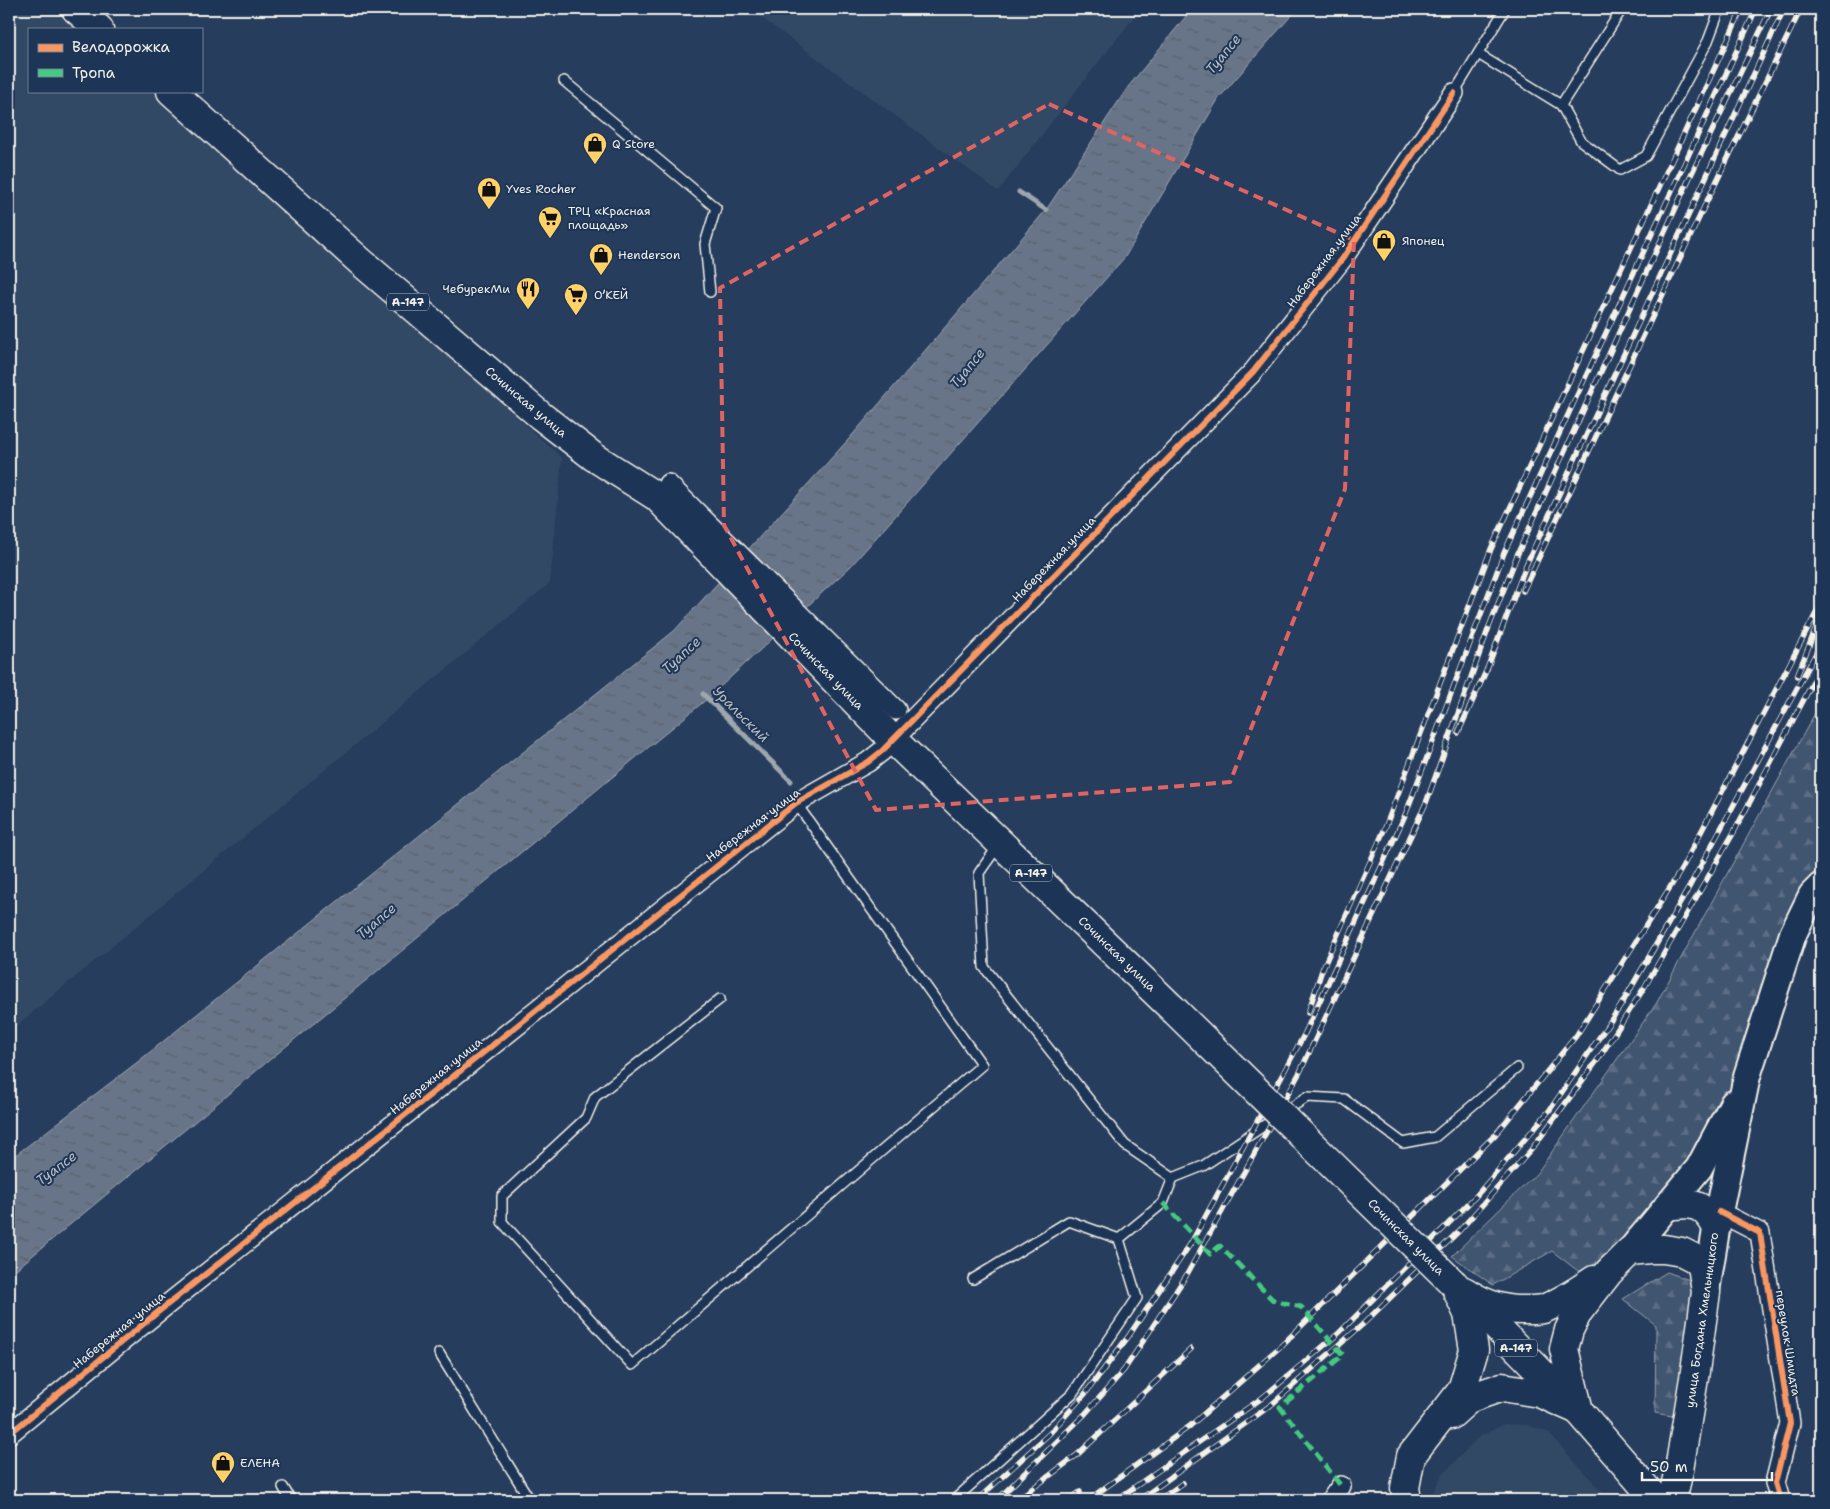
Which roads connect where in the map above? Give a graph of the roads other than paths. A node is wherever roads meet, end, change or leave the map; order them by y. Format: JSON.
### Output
{"nodes":[{"id":1,"x":76,"y":9,"type":"edge"},
{"id":2,"x":1505,"y":9,"type":"edge"},
{"id":3,"x":1622,"y":9,"type":"edge"},
{"id":4,"x":1716,"y":10,"type":"edge"},
{"id":5,"x":99,"y":28,"type":"edge"},
{"id":6,"x":1478,"y":54,"type":"junction"},
{"id":7,"x":564,"y":81,"type":"dead end"},
{"id":8,"x":172,"y":92,"type":"edge"},
{"id":9,"x":1454,"y":93,"type":"joint"},
{"id":10,"x":1561,"y":105,"type":"junction"},
{"id":11,"x":710,"y":292,"type":"dead end"},
{"id":12,"x":663,"y":491,"type":"junction"},
{"id":13,"x":896,"y":710,"type":"dead end"},
{"id":14,"x":891,"y":737,"type":"junction"},
{"id":15,"x":796,"y":803,"type":"junction"},
{"id":16,"x":1000,"y":843,"type":"junction"},
{"id":17,"x":1821,"y":886,"type":"edge"},
{"id":18,"x":720,"y":999,"type":"dead end"},
{"id":19,"x":1517,"y":1068,"type":"dead end"},
{"id":20,"x":1747,"y":1076,"type":"junction"},
{"id":21,"x":1173,"y":1178,"type":"junction"},
{"id":22,"x":1668,"y":1206,"type":"junction"},
{"id":23,"x":1718,"y":1219,"type":"junction"},
{"id":24,"x":1119,"y":1238,"type":"junction"},
{"id":25,"x":1630,"y":1251,"type":"junction"},
{"id":26,"x":1608,"y":1272,"type":"junction"},
{"id":27,"x":973,"y":1279,"type":"dead end"},
{"id":28,"x":1454,"y":1284,"type":"junction"},
{"id":29,"x":1706,"y":1292,"type":"junction"},
{"id":30,"x":439,"y":1353,"type":"dead end"},
{"id":31,"x":1579,"y":1411,"type":"junction"},
{"id":32,"x":9,"y":1434,"type":"edge"},
{"id":33,"x":1425,"y":1437,"type":"junction"},
{"id":34,"x":283,"y":1487,"type":"dead end"},
{"id":35,"x":291,"y":1500,"type":"edge"},
{"id":36,"x":530,"y":1500,"type":"edge"},
{"id":37,"x":954,"y":1500,"type":"edge"},
{"id":38,"x":1407,"y":1500,"type":"edge"},
{"id":39,"x":1656,"y":1500,"type":"edge"},
{"id":40,"x":1672,"y":1500,"type":"edge"},
{"id":41,"x":1780,"y":1500,"type":"edge"}],
"edges":[{"from":1,"to":5,"type":"main road"},
{"from":2,"to":6,"type":"lane"},
{"from":3,"to":10,"type":"lane"},
{"from":4,"to":10,"type":"lane"},
{"from":6,"to":9,"type":"lane"},
{"from":6,"to":10,"type":"lane"},
{"from":7,"to":11,"type":"lane"},
{"from":8,"to":12,"type":"main road","name":"Сочинская улица","number":"А-147"},
{"from":9,"to":14,"type":"street","name":"Набережная улица"},
{"from":12,"to":13,"type":"street"},
{"from":12,"to":14,"type":"main road","name":"Сочинская улица","number":"А-147"},
{"from":14,"to":15,"type":"street","name":"Набережная улица"},
{"from":14,"to":16,"type":"main road","name":"Сочинская улица","number":"А-147"},
{"from":15,"to":18,"type":"lane"},
{"from":15,"to":32,"type":"street","name":"Набережная улица"},
{"from":16,"to":21,"type":"lane"},
{"from":16,"to":28,"type":"main road","name":"Сочинская улица","number":"А-147","bridge":true},
{"from":17,"to":20,"type":"main road","name":"улица Богдана Хмельницкого"},
{"from":19,"to":21,"type":"lane"},
{"from":20,"to":22,"type":"main road"},
{"from":20,"to":23,"type":"main road","name":"улица Богдана Хмельницкого"},
{"from":21,"to":24,"type":"lane"},
{"from":22,"to":23,"type":"main road"},
{"from":22,"to":25,"type":"main road"},
{"from":23,"to":29,"type":"main road","name":"улица Богдана Хмельницкого"},
{"from":23,"to":41,"type":"street","name":"переулок Шмидта"},
{"from":24,"to":27,"type":"lane"},
{"from":24,"to":37,"type":"lane"},
{"from":25,"to":26,"type":"main road","number":"А-147"},
{"from":25,"to":29,"type":"main road"},
{"from":26,"to":28,"type":"main road","number":"А-147"},
{"from":26,"to":31,"type":"main road","number":"А-147"},
{"from":28,"to":31,"type":"main road","number":"А-147"},
{"from":28,"to":33,"type":"main road","number":"А-147"},
{"from":29,"to":40,"type":"main road","name":"улица Богдана Хмельницкого"},
{"from":30,"to":36,"type":"lane"},
{"from":31,"to":33,"type":"main road","number":"А-147"},
{"from":31,"to":39,"type":"main road","number":"А-147"},
{"from":33,"to":38,"type":"main road","number":"А-147"},
{"from":34,"to":35,"type":"lane"}]}
